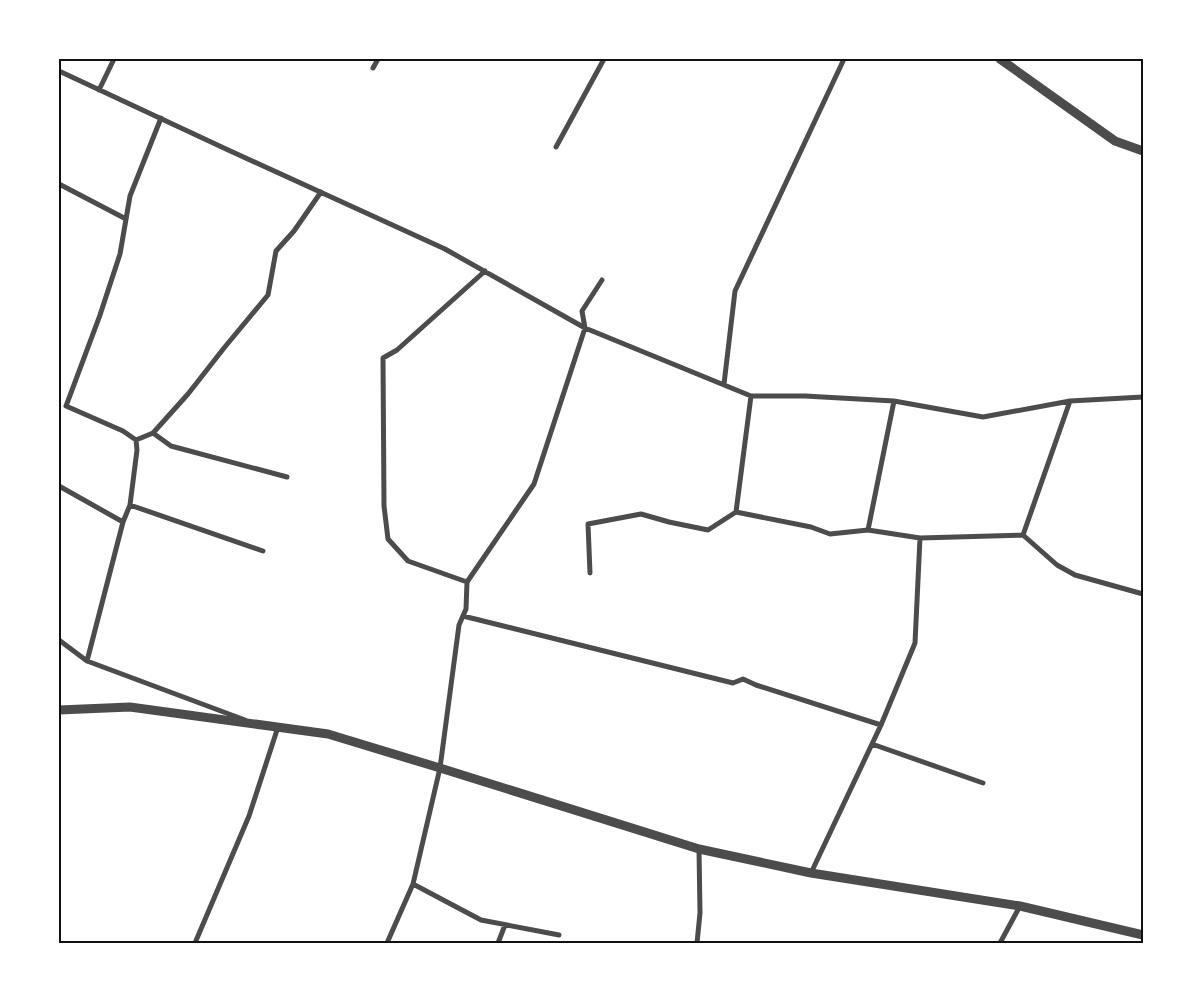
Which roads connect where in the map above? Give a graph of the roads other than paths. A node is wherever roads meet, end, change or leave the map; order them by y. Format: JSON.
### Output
{"nodes":[{"id":1,"x":114,"y":59,"type":"edge"},
{"id":2,"x":378,"y":59,"type":"edge"},
{"id":3,"x":604,"y":59,"type":"edge"},
{"id":4,"x":844,"y":59,"type":"edge"},
{"id":5,"x":1000,"y":59,"type":"edge"},
{"id":6,"x":373,"y":68,"type":"dead end"},
{"id":7,"x":59,"y":71,"type":"edge"},
{"id":8,"x":99,"y":90,"type":"junction"},
{"id":9,"x":161,"y":118,"type":"junction"},
{"id":10,"x":556,"y":147,"type":"dead end"},
{"id":11,"x":1143,"y":151,"type":"edge"},
{"id":12,"x":59,"y":184,"type":"edge"},
{"id":13,"x":322,"y":192,"type":"junction"},
{"id":14,"x":126,"y":219,"type":"junction"},
{"id":15,"x":485,"y":271,"type":"junction"},
{"id":16,"x":602,"y":280,"type":"dead end"},
{"id":17,"x":585,"y":328,"type":"junction"},
{"id":18,"x":724,"y":384,"type":"junction"},
{"id":19,"x":752,"y":396,"type":"junction"},
{"id":20,"x":1143,"y":397,"type":"edge"},
{"id":21,"x":894,"y":401,"type":"junction"},
{"id":22,"x":1070,"y":401,"type":"junction"},
{"id":23,"x":153,"y":433,"type":"junction"},
{"id":24,"x":136,"y":440,"type":"junction"},
{"id":25,"x":287,"y":477,"type":"dead end"},
{"id":26,"x":59,"y":486,"type":"edge"},
{"id":27,"x":130,"y":505,"type":"junction"},
{"id":28,"x":736,"y":512,"type":"junction"},
{"id":29,"x":122,"y":522,"type":"junction"},
{"id":30,"x":868,"y":530,"type":"junction"},
{"id":31,"x":1024,"y":534,"type":"junction"},
{"id":32,"x":920,"y":538,"type":"junction"},
{"id":33,"x":263,"y":551,"type":"dead end"},
{"id":34,"x":590,"y":573,"type":"dead end"},
{"id":35,"x":467,"y":582,"type":"junction"},
{"id":36,"x":1143,"y":594,"type":"edge"},
{"id":37,"x":463,"y":616,"type":"junction"},
{"id":38,"x":59,"y":640,"type":"edge"},
{"id":39,"x":87,"y":661,"type":"junction"},
{"id":40,"x":59,"y":710,"type":"edge"},
{"id":41,"x":260,"y":725,"type":"junction"},
{"id":42,"x":880,"y":726,"type":"junction"},
{"id":43,"x":278,"y":727,"type":"junction"},
{"id":44,"x":872,"y":744,"type":"junction"},
{"id":45,"x":440,"y":768,"type":"junction"},
{"id":46,"x":982,"y":783,"type":"dead end"},
{"id":47,"x":699,"y":849,"type":"junction"},
{"id":48,"x":811,"y":873,"type":"junction"},
{"id":49,"x":413,"y":884,"type":"junction"},
{"id":50,"x":1020,"y":906,"type":"junction"},
{"id":51,"x":505,"y":925,"type":"junction"},
{"id":52,"x":559,"y":935,"type":"dead end"},
{"id":53,"x":1143,"y":935,"type":"edge"},
{"id":54,"x":195,"y":943,"type":"edge"},
{"id":55,"x":387,"y":943,"type":"edge"},
{"id":56,"x":498,"y":943,"type":"edge"},
{"id":57,"x":697,"y":943,"type":"edge"},
{"id":58,"x":1000,"y":943,"type":"edge"}],
"edges":[{"from":1,"to":8,"type":"street"},
{"from":2,"to":6,"type":"street"},
{"from":3,"to":10,"type":"street"},
{"from":4,"to":18,"type":"street"},
{"from":5,"to":11,"type":"street"},
{"from":7,"to":8,"type":"street"},
{"from":8,"to":9,"type":"street"},
{"from":9,"to":13,"type":"street"},
{"from":9,"to":14,"type":"street"},
{"from":12,"to":14,"type":"street"},
{"from":13,"to":15,"type":"street"},
{"from":13,"to":23,"type":"street"},
{"from":14,"to":24,"type":"street"},
{"from":15,"to":17,"type":"street"},
{"from":15,"to":35,"type":"street"},
{"from":16,"to":17,"type":"street"},
{"from":17,"to":18,"type":"street"},
{"from":17,"to":35,"type":"street"},
{"from":18,"to":19,"type":"street"},
{"from":19,"to":21,"type":"street"},
{"from":19,"to":28,"type":"street"},
{"from":20,"to":22,"type":"street"},
{"from":21,"to":22,"type":"street"},
{"from":21,"to":30,"type":"street"},
{"from":22,"to":31,"type":"street"},
{"from":23,"to":24,"type":"street"},
{"from":23,"to":25,"type":"street"},
{"from":24,"to":27,"type":"street"},
{"from":26,"to":29,"type":"street"},
{"from":27,"to":29,"type":"street"},
{"from":27,"to":33,"type":"street"},
{"from":28,"to":30,"type":"street"},
{"from":28,"to":34,"type":"street"},
{"from":29,"to":39,"type":"street"},
{"from":30,"to":32,"type":"street"},
{"from":31,"to":32,"type":"street"},
{"from":31,"to":36,"type":"street"},
{"from":32,"to":42,"type":"street"},
{"from":35,"to":37,"type":"street"},
{"from":37,"to":42,"type":"street"},
{"from":37,"to":45,"type":"street"},
{"from":38,"to":39,"type":"street"},
{"from":39,"to":41,"type":"street"},
{"from":40,"to":41,"type":"street"},
{"from":41,"to":43,"type":"street"},
{"from":42,"to":44,"type":"street"},
{"from":43,"to":45,"type":"street"},
{"from":43,"to":54,"type":"street"},
{"from":44,"to":46,"type":"street"},
{"from":44,"to":48,"type":"street"},
{"from":45,"to":47,"type":"street"},
{"from":45,"to":49,"type":"street"},
{"from":47,"to":48,"type":"street"},
{"from":47,"to":57,"type":"street"},
{"from":48,"to":50,"type":"street"},
{"from":49,"to":51,"type":"street"},
{"from":49,"to":55,"type":"street"},
{"from":50,"to":53,"type":"street"},
{"from":50,"to":58,"type":"street"},
{"from":51,"to":52,"type":"street"},
{"from":51,"to":56,"type":"street"}]}
